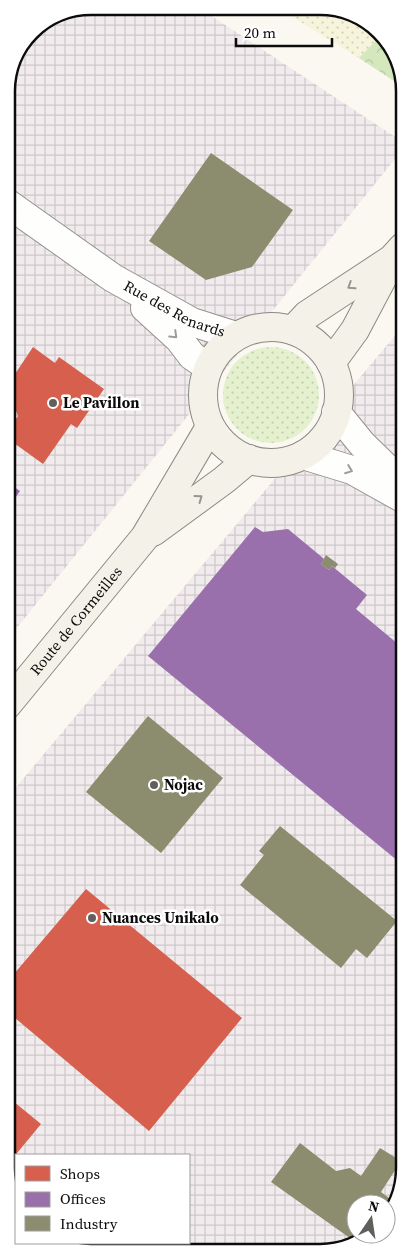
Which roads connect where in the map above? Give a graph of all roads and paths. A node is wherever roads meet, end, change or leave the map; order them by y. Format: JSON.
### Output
{"nodes":[{"id":1,"x":15,"y":208,"type":"edge"},
{"id":2,"x":396,"y":254,"type":"edge"},
{"id":3,"x":396,"y":257,"type":"edge"},
{"id":4,"x":113,"y":278,"type":"junction"},
{"id":5,"x":293,"y":330,"type":"junction"},
{"id":6,"x":236,"y":336,"type":"junction"},
{"id":7,"x":331,"y":363,"type":"junction"},
{"id":8,"x":208,"y":367,"type":"junction"},
{"id":9,"x":336,"y":412,"type":"junction"},
{"id":10,"x":210,"y":427,"type":"junction"},
{"id":11,"x":303,"y":455,"type":"junction"},
{"id":12,"x":249,"y":459,"type":"junction"},
{"id":13,"x":396,"y":478,"type":"edge"},
{"id":14,"x":396,"y":495,"type":"edge"},
{"id":15,"x":145,"y":537,"type":"junction"},
{"id":16,"x":15,"y":695,"type":"edge"}],
"edges":[{"from":1,"to":4,"type":"street","name":"Rue des Renards"},
{"from":2,"to":5,"type":"main road","one_way":true},
{"from":3,"to":7,"type":"main road"},
{"from":4,"to":6,"type":"street","name":"Rue des Renards"},
{"from":4,"to":8,"type":"street","name":"Rue des Renards","one_way":true},
{"from":5,"to":6,"type":"main road"},
{"from":5,"to":7,"type":"main road"},
{"from":6,"to":8,"type":"main road"},
{"from":7,"to":9,"type":"main road"},
{"from":8,"to":10,"type":"main road"},
{"from":9,"to":11,"type":"main road"},
{"from":9,"to":13,"type":"street"},
{"from":10,"to":12,"type":"main road"},
{"from":10,"to":15,"type":"main road","name":"Route de Cormeilles"},
{"from":11,"to":12,"type":"main road"},
{"from":11,"to":14,"type":"street","one_way":true},
{"from":15,"to":12,"type":"main road","name":"Route de Cormeilles","one_way":true},
{"from":15,"to":16,"type":"main road","name":"Route de Cormeilles"}]}
